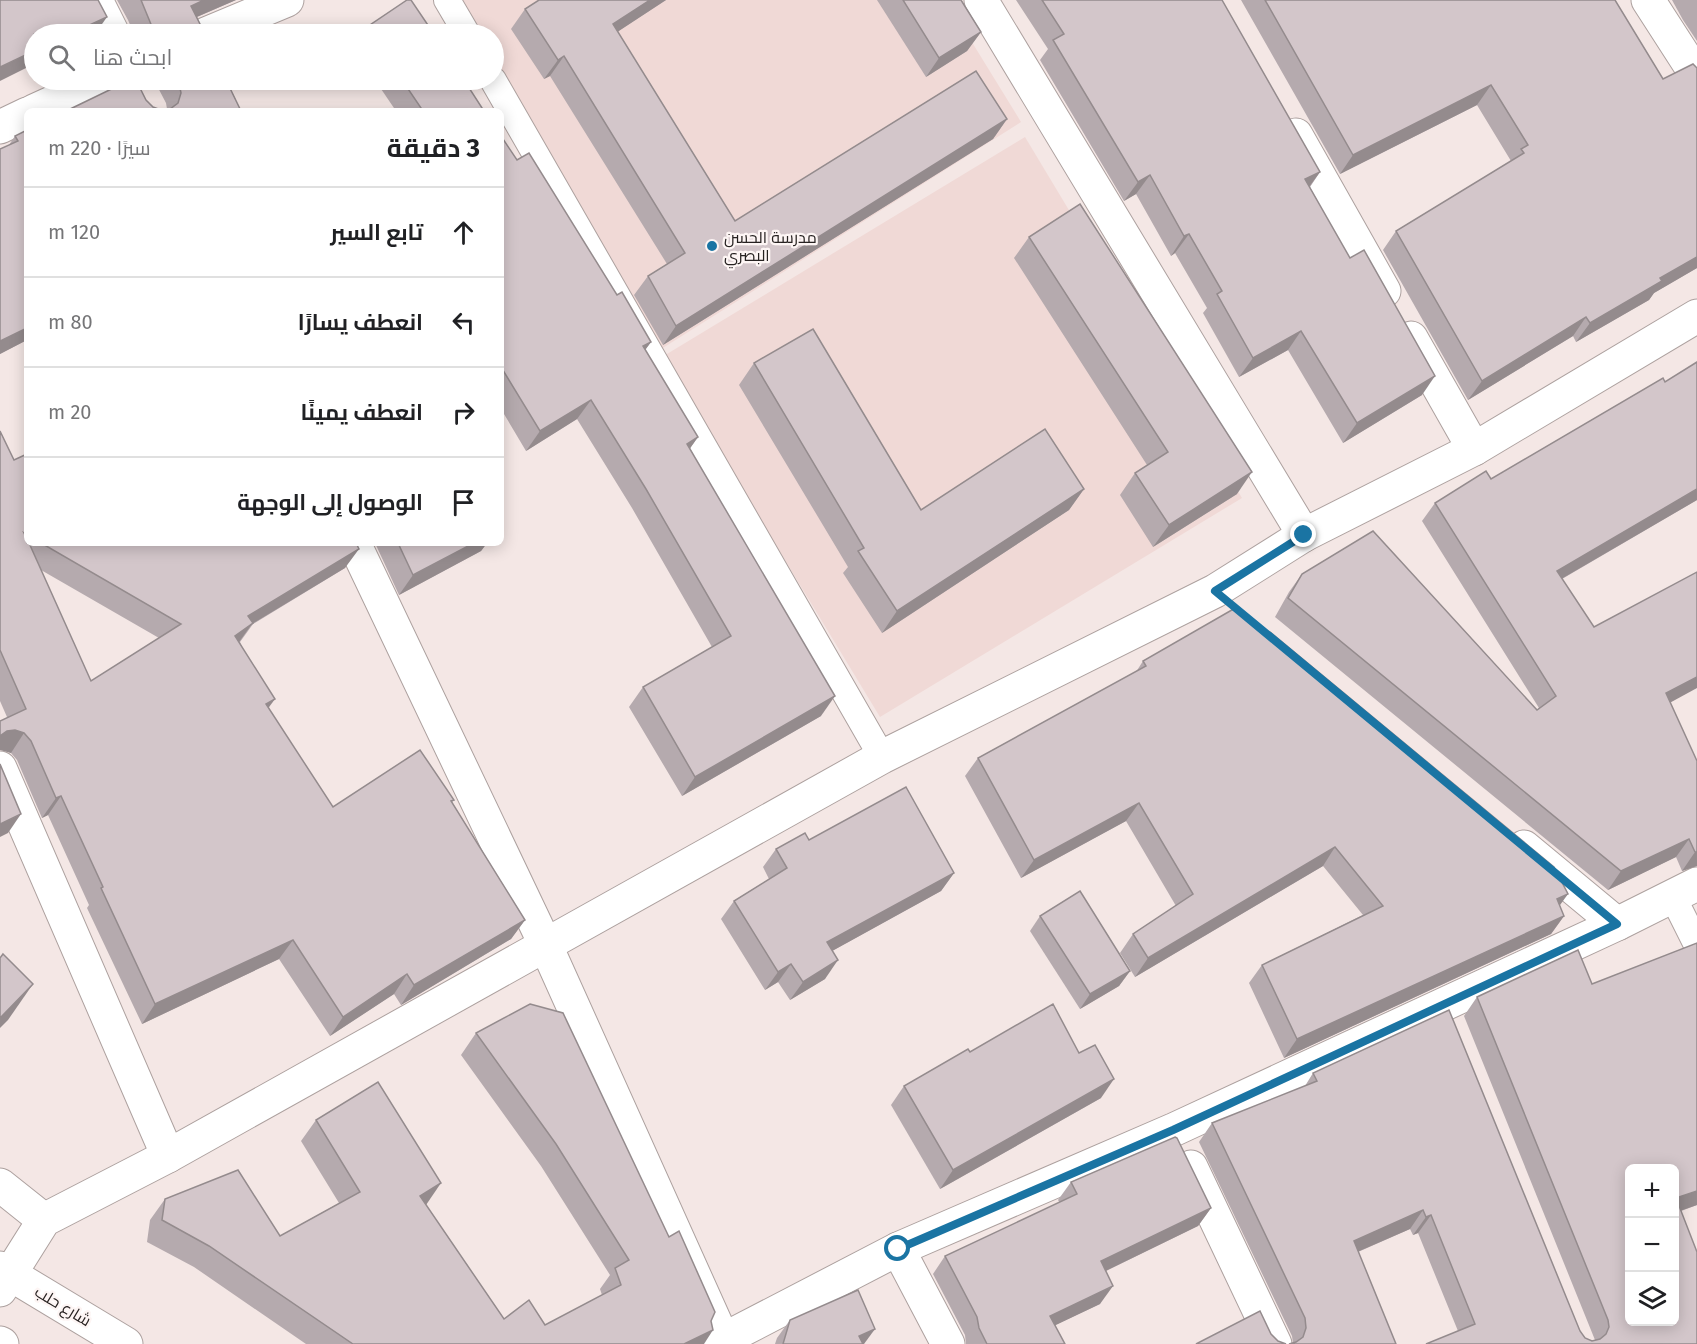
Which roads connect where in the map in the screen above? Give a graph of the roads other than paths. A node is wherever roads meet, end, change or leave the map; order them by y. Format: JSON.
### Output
{"nodes":[{"id":1,"x":96,"y":0,"type":"edge"},
{"id":2,"x":287,"y":0,"type":"edge"},
{"id":3,"x":447,"y":0,"type":"edge"},
{"id":4,"x":981,"y":0,"type":"edge"},
{"id":5,"x":1648,"y":0,"type":"edge"},
{"id":6,"x":108,"y":24,"type":"edge"},
{"id":7,"x":230,"y":24,"type":"edge"},
{"id":8,"x":461,"y":24,"type":"edge"},
{"id":9,"x":1697,"y":76,"type":"edge"},
{"id":10,"x":80,"y":90,"type":"edge"},
{"id":11,"x":499,"y":90,"type":"edge"},
{"id":12,"x":41,"y":108,"type":"edge"},
{"id":13,"x":1283,"y":112,"type":"edge"},
{"id":14,"x":24,"y":115,"type":"edge"},
{"id":15,"x":0,"y":127,"type":"edge"},
{"id":16,"x":1697,"y":316,"type":"edge"},
{"id":17,"x":1474,"y":449,"type":"junction"},
{"id":18,"x":1304,"y":535,"type":"junction"},
{"id":19,"x":355,"y":546,"type":"edge"},
{"id":20,"x":1215,"y":591,"type":"junction"},
{"id":21,"x":1242,"y":614,"type":"edge"},
{"id":22,"x":882,"y":757,"type":"junction"},
{"id":23,"x":0,"y":768,"type":"edge"},
{"id":24,"x":1498,"y":825,"type":"edge"},
{"id":25,"x":1685,"y":890,"type":"edge"},
{"id":26,"x":1617,"y":924,"type":"junction"},
{"id":27,"x":1697,"y":945,"type":"edge"},
{"id":28,"x":546,"y":946,"type":"junction"},
{"id":29,"x":1173,"y":1130,"type":"junction"},
{"id":30,"x":168,"y":1156,"type":"junction"},
{"id":31,"x":0,"y":1185,"type":"edge"},
{"id":32,"x":44,"y":1220,"type":"junction"},
{"id":33,"x":898,"y":1249,"type":"junction"},
{"id":34,"x":3,"y":1278,"type":"edge"},
{"id":35,"x":721,"y":1343,"type":"edge"},
{"id":36,"x":126,"y":1344,"type":"edge"},
{"id":37,"x":948,"y":1344,"type":"edge"},
{"id":38,"x":1275,"y":1344,"type":"edge"}],
"edges":[{"from":1,"to":6,"type":"street"},
{"from":2,"to":7,"type":"street"},
{"from":3,"to":8,"type":"lane"},
{"from":4,"to":18,"type":"street"},
{"from":5,"to":9,"type":"street"},
{"from":10,"to":12,"type":"street"},
{"from":11,"to":22,"type":"lane"},
{"from":13,"to":17,"type":"street"},
{"from":14,"to":15,"type":"street"},
{"from":16,"to":17,"type":"street"},
{"from":17,"to":18,"type":"street"},
{"from":18,"to":20,"type":"street"},
{"from":19,"to":28,"type":"street"},
{"from":20,"to":21,"type":"street"},
{"from":20,"to":22,"type":"street"},
{"from":22,"to":28,"type":"street"},
{"from":23,"to":30,"type":"street"},
{"from":24,"to":26,"type":"street"},
{"from":25,"to":26,"type":"street"},
{"from":25,"to":27,"type":"lane"},
{"from":26,"to":29,"type":"street"},
{"from":28,"to":30,"type":"street"},
{"from":28,"to":35,"type":"street"},
{"from":29,"to":33,"type":"street"},
{"from":29,"to":38,"type":"street"},
{"from":30,"to":32,"type":"street"},
{"from":31,"to":32,"type":"street"},
{"from":32,"to":34,"type":"street"},
{"from":33,"to":35,"type":"street"},
{"from":33,"to":37,"type":"street"},
{"from":34,"to":36,"type":"street","name":"شارع حلب"}]}
